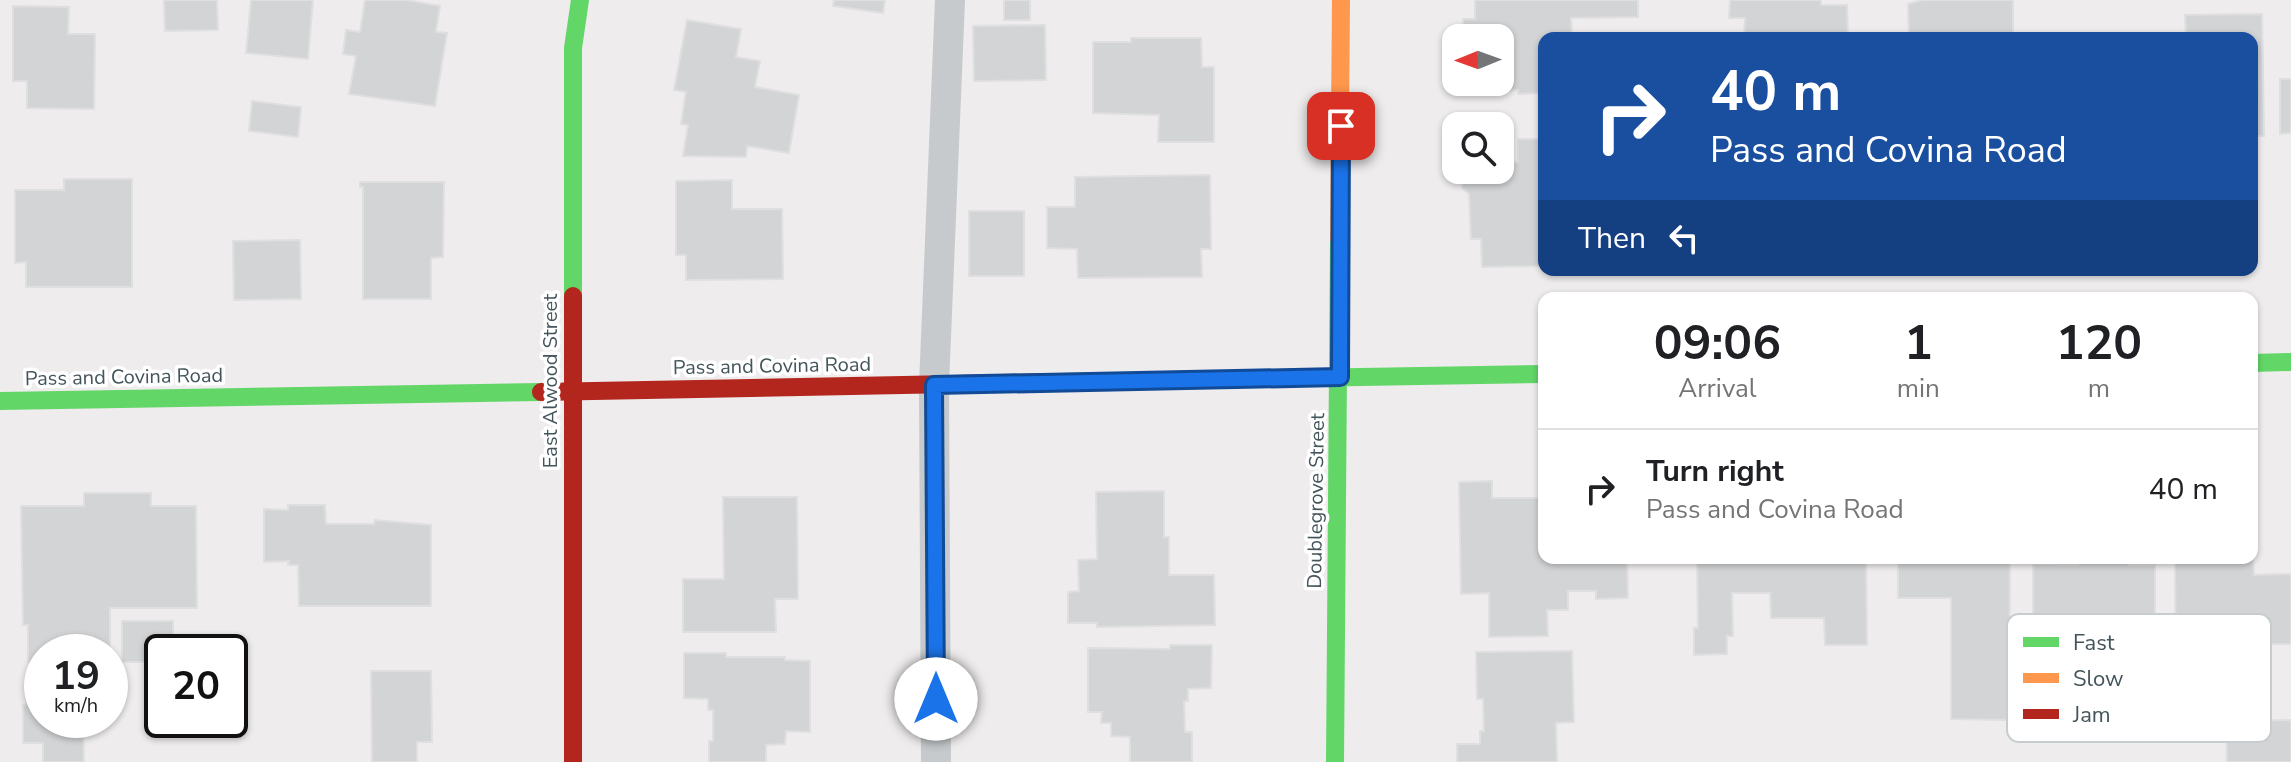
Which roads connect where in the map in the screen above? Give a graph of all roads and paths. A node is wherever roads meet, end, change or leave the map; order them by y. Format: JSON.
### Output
{"nodes":[{"id":1,"x":580,"y":0,"type":"edge"},
{"id":2,"x":950,"y":0,"type":"edge"},
{"id":3,"x":1341,"y":0,"type":"edge"},
{"id":4,"x":2291,"y":362,"type":"edge"},
{"id":5,"x":2258,"y":363,"type":"edge"},
{"id":6,"x":1538,"y":374,"type":"edge"},
{"id":7,"x":1340,"y":377,"type":"junction"},
{"id":8,"x":934,"y":385,"type":"junction"},
{"id":9,"x":571,"y":392,"type":"junction"},
{"id":10,"x":0,"y":401,"type":"edge"},
{"id":11,"x":573,"y":762,"type":"edge"},
{"id":12,"x":936,"y":762,"type":"edge"},
{"id":13,"x":1335,"y":762,"type":"edge"}],
"edges":[{"from":1,"to":9,"type":"street","name":"East Alwood Street"},
{"from":2,"to":8,"type":"lane"},
{"from":3,"to":7,"type":"street","name":"Doublegrove Street"},
{"from":4,"to":5,"type":"street"},
{"from":6,"to":7,"type":"street","name":"Pass and Covina Road"},
{"from":7,"to":8,"type":"street","name":"Pass and Covina Road"},
{"from":7,"to":13,"type":"street","name":"Doublegrove Street"},
{"from":8,"to":9,"type":"street","name":"Pass and Covina Road"},
{"from":8,"to":12,"type":"lane"},
{"from":9,"to":10,"type":"street","name":"Pass and Covina Road"},
{"from":9,"to":11,"type":"street","name":"East Alwood Street"}]}
